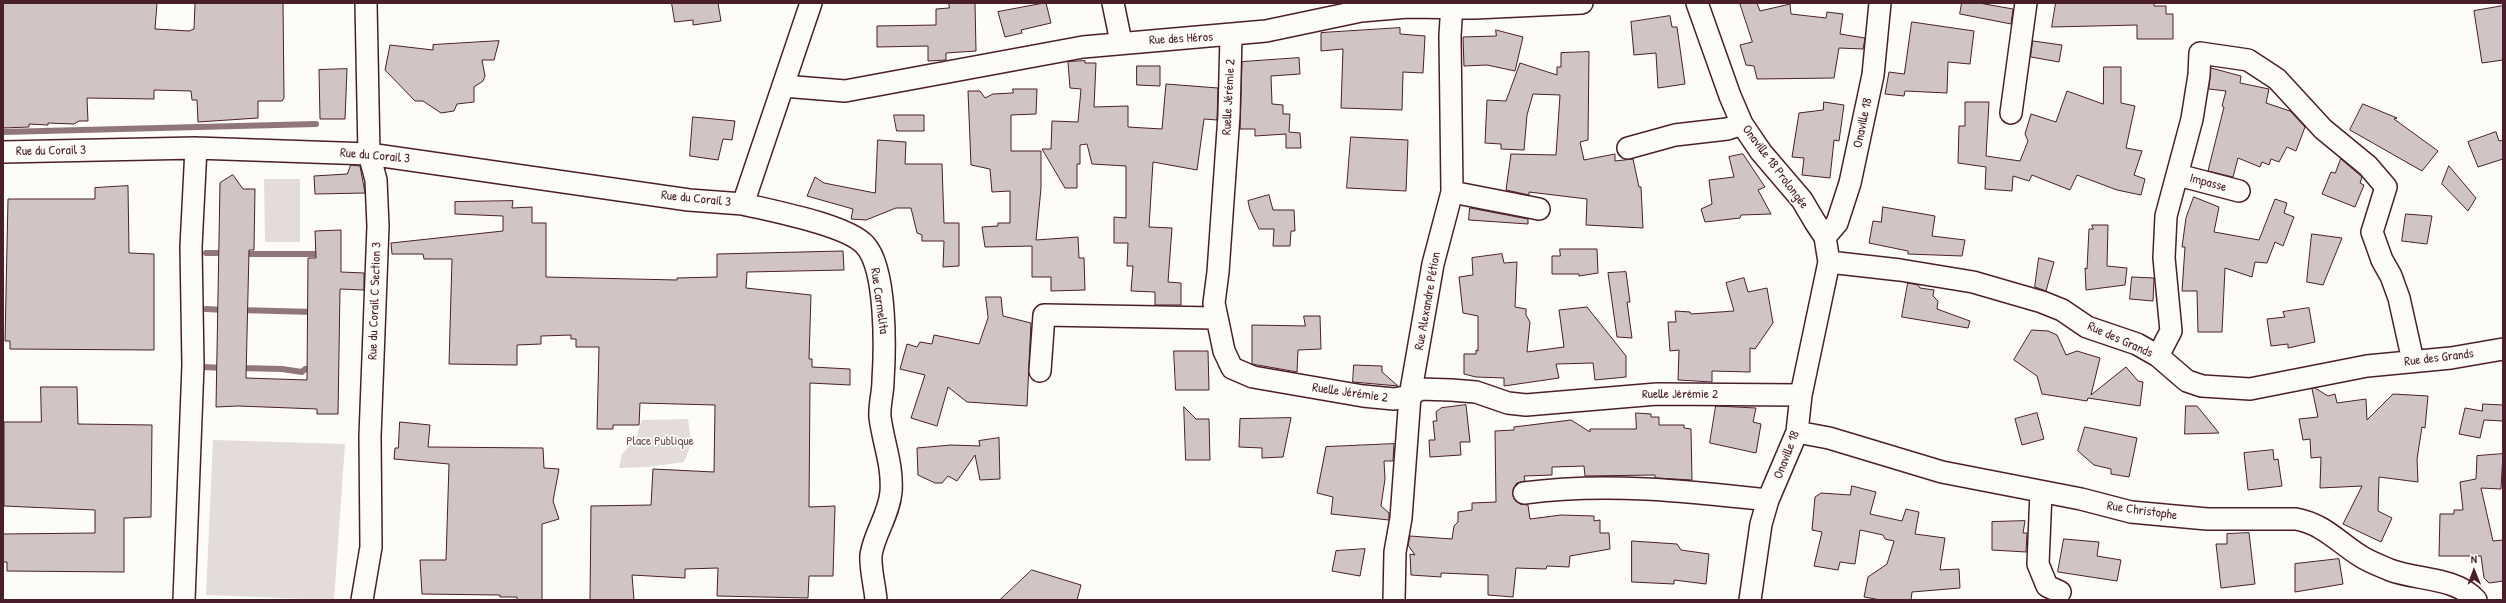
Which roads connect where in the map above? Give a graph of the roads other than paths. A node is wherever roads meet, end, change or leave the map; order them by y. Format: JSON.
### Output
{"nodes":[{"id":1,"x":366,"y":3,"type":"edge"},
{"id":2,"x":810,"y":3,"type":"edge"},
{"id":3,"x":1113,"y":3,"type":"edge"},
{"id":4,"x":1582,"y":3,"type":"edge"},
{"id":5,"x":1697,"y":3,"type":"edge"},
{"id":6,"x":1880,"y":3,"type":"edge"},
{"id":7,"x":2026,"y":3,"type":"edge"},
{"id":8,"x":1451,"y":5,"type":"edge"},
{"id":9,"x":1231,"y":36,"type":"junction"},
{"id":10,"x":1121,"y":42,"type":"junction"},
{"id":11,"x":783,"y":86,"type":"junction"},
{"id":12,"x":2011,"y":113,"type":"dead end"},
{"id":13,"x":1742,"y":124,"type":"junction"},
{"id":14,"x":196,"y":148,"type":"junction"},
{"id":15,"x":1628,"y":148,"type":"dead end"},
{"id":16,"x":3,"y":152,"type":"edge"},
{"id":17,"x":369,"y":154,"type":"junction"},
{"id":18,"x":2178,"y":176,"type":"junction"},
{"id":19,"x":2239,"y":191,"type":"dead end"},
{"id":20,"x":1452,"y":192,"type":"junction"},
{"id":21,"x":743,"y":204,"type":"junction"},
{"id":22,"x":1539,"y":209,"type":"dead end"},
{"id":23,"x":1825,"y":237,"type":"junction"},
{"id":24,"x":1829,"y":262,"type":"junction"},
{"id":25,"x":1216,"y":318,"type":"junction"},
{"id":26,"x":2503,"y":349,"type":"edge"},
{"id":27,"x":2158,"y":356,"type":"junction"},
{"id":28,"x":2413,"y":361,"type":"junction"},
{"id":29,"x":1040,"y":371,"type":"dead end"},
{"id":30,"x":1801,"y":394,"type":"junction"},
{"id":31,"x":1410,"y":396,"type":"junction"},
{"id":32,"x":1797,"y":432,"type":"junction"},
{"id":33,"x":2041,"y":492,"type":"junction"},
{"id":34,"x":1524,"y":493,"type":"dead end"},
{"id":35,"x":1768,"y":500,"type":"junction"},
{"id":36,"x":2060,"y":592,"type":"dead end"},
{"id":37,"x":184,"y":600,"type":"edge"},
{"id":38,"x":362,"y":600,"type":"edge"},
{"id":39,"x":876,"y":600,"type":"edge"},
{"id":40,"x":1394,"y":600,"type":"edge"},
{"id":41,"x":1750,"y":600,"type":"edge"},
{"id":42,"x":2476,"y":600,"type":"edge"}],
"edges":[{"from":1,"to":17,"type":"street","name":"Rue du Corail C Section 3"},
{"from":2,"to":11,"type":"street"},
{"from":3,"to":10,"type":"street"},
{"from":4,"to":8,"type":"street","name":"Rue des Héros"},
{"from":5,"to":13,"type":"street","name":"Onaville 18 Prolongée"},
{"from":6,"to":23,"type":"street","name":"Onaville 18"},
{"from":7,"to":12,"type":"street"},
{"from":8,"to":9,"type":"street","name":"Rue des Héros"},
{"from":8,"to":20,"type":"street","name":"Rue Alexandre Pétion"},
{"from":9,"to":10,"type":"street","name":"Rue des Héros"},
{"from":9,"to":25,"type":"street","name":"Ruelle Jérémie 2"},
{"from":10,"to":11,"type":"street","name":"Rue des Héros"},
{"from":11,"to":21,"type":"street"},
{"from":13,"to":15,"type":"street"},
{"from":13,"to":23,"type":"street","name":"Onaville 18 Prolongée"},
{"from":14,"to":16,"type":"street","name":"Rue du Corail 3"},
{"from":14,"to":17,"type":"street","name":"Rue du Corail 3"},
{"from":14,"to":37,"type":"street"},
{"from":17,"to":21,"type":"street","name":"Rue du Corail 3"},
{"from":17,"to":38,"type":"street","name":"Rue du Corail C Section 3"},
{"from":18,"to":19,"type":"street","name":"Impasse"},
{"from":18,"to":27,"type":"street"},
{"from":18,"to":28,"type":"street"},
{"from":20,"to":22,"type":"street"},
{"from":20,"to":31,"type":"street","name":"Rue Alexandre Pétion"},
{"from":21,"to":39,"type":"street","name":"Rue Carmelita"},
{"from":23,"to":24,"type":"street","name":"Onaville 18 Prolongée"},
{"from":24,"to":27,"type":"street","name":"Rue des Grands"},
{"from":24,"to":30,"type":"street","name":"Onaville 18"},
{"from":25,"to":29,"type":"street"},
{"from":25,"to":31,"type":"street","name":"Ruelle Jérémie 2"},
{"from":26,"to":28,"type":"street","name":"Rue des Grands"},
{"from":27,"to":28,"type":"street","name":"Rue des Grands"},
{"from":30,"to":31,"type":"street","name":"Ruelle Jérémie 2"},
{"from":30,"to":32,"type":"street","name":"Onaville 18"},
{"from":31,"to":40,"type":"street","name":"Rue Alexandre Pétion"},
{"from":32,"to":33,"type":"street","name":"Rue Christophe"},
{"from":32,"to":35,"type":"street","name":"Onaville 18"},
{"from":33,"to":36,"type":"street"},
{"from":33,"to":42,"type":"street","name":"Rue Christophe"},
{"from":34,"to":35,"type":"street"},
{"from":35,"to":41,"type":"street","name":"Onaville 18"}]}
